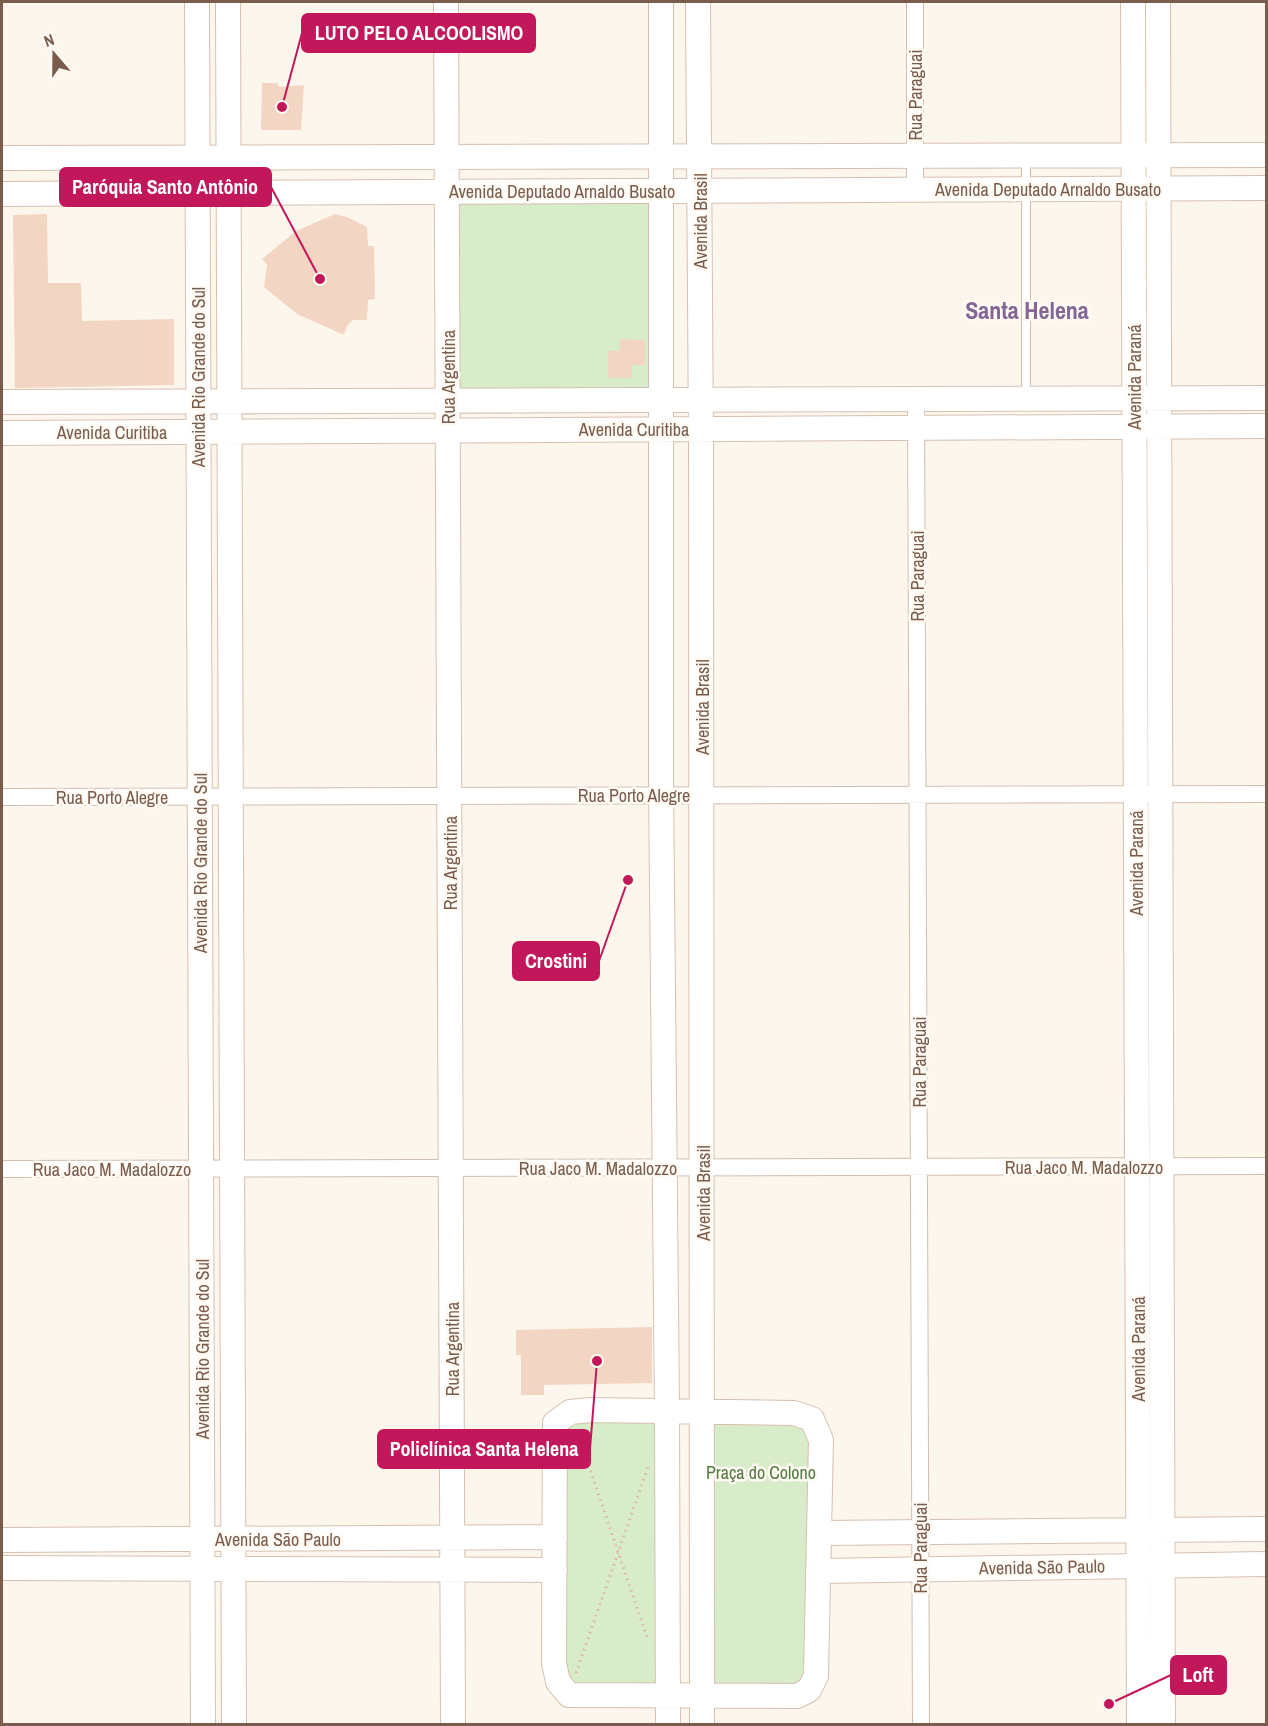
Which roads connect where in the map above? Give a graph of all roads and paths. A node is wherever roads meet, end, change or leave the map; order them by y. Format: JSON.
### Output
{"nodes":[{"id":1,"x":197,"y":2,"type":"edge"},
{"id":2,"x":228,"y":2,"type":"edge"},
{"id":3,"x":446,"y":2,"type":"edge"},
{"id":4,"x":661,"y":2,"type":"edge"},
{"id":5,"x":698,"y":2,"type":"edge"},
{"id":6,"x":915,"y":2,"type":"edge"},
{"id":7,"x":1133,"y":2,"type":"edge"},
{"id":8,"x":1158,"y":2,"type":"edge"},
{"id":9,"x":1266,"y":155,"type":"edge"},
{"id":10,"x":915,"y":156,"type":"junction"},
{"id":11,"x":1026,"y":156,"type":"junction"},
{"id":12,"x":1134,"y":156,"type":"junction"},
{"id":13,"x":1158,"y":156,"type":"junction"},
{"id":14,"x":447,"y":157,"type":"junction"},
{"id":15,"x":662,"y":157,"type":"junction"},
{"id":16,"x":699,"y":157,"type":"junction"},
{"id":17,"x":2,"y":158,"type":"edge"},
{"id":18,"x":198,"y":158,"type":"junction"},
{"id":19,"x":228,"y":158,"type":"junction"},
{"id":20,"x":1134,"y":188,"type":"junction"},
{"id":21,"x":1159,"y":188,"type":"junction"},
{"id":22,"x":1266,"y":188,"type":"edge"},
{"id":23,"x":915,"y":189,"type":"junction"},
{"id":24,"x":1025,"y":189,"type":"junction"},
{"id":25,"x":699,"y":190,"type":"junction"},
{"id":26,"x":662,"y":191,"type":"junction"},
{"id":27,"x":447,"y":192,"type":"junction"},
{"id":28,"x":198,"y":193,"type":"junction"},
{"id":29,"x":228,"y":193,"type":"junction"},
{"id":30,"x":2,"y":194,"type":"edge"},
{"id":31,"x":1159,"y":284,"type":"junction"},
{"id":32,"x":1134,"y":285,"type":"junction"},
{"id":33,"x":1266,"y":398,"type":"edge"},
{"id":34,"x":916,"y":399,"type":"junction"},
{"id":35,"x":1026,"y":399,"type":"junction"},
{"id":36,"x":1134,"y":399,"type":"junction"},
{"id":37,"x":1159,"y":399,"type":"junction"},
{"id":38,"x":662,"y":400,"type":"junction"},
{"id":39,"x":701,"y":400,"type":"junction"},
{"id":40,"x":198,"y":401,"type":"junction"},
{"id":41,"x":229,"y":401,"type":"junction"},
{"id":42,"x":448,"y":401,"type":"junction"},
{"id":43,"x":2,"y":402,"type":"edge"},
{"id":44,"x":1266,"y":426,"type":"edge"},
{"id":45,"x":1134,"y":427,"type":"junction"},
{"id":46,"x":1159,"y":427,"type":"junction"},
{"id":47,"x":917,"y":428,"type":"junction"},
{"id":48,"x":662,"y":429,"type":"junction"},
{"id":49,"x":701,"y":429,"type":"junction"},
{"id":50,"x":448,"y":430,"type":"junction"},
{"id":51,"x":199,"y":431,"type":"junction"},
{"id":52,"x":229,"y":431,"type":"junction"},
{"id":53,"x":2,"y":433,"type":"edge"},
{"id":54,"x":1135,"y":562,"type":"junction"},
{"id":55,"x":1160,"y":562,"type":"junction"},
{"id":56,"x":918,"y":794,"type":"junction"},
{"id":57,"x":1136,"y":794,"type":"junction"},
{"id":58,"x":1160,"y":794,"type":"junction"},
{"id":59,"x":1266,"y":794,"type":"edge"},
{"id":60,"x":661,"y":795,"type":"junction"},
{"id":61,"x":702,"y":795,"type":"junction"},
{"id":62,"x":200,"y":796,"type":"junction"},
{"id":63,"x":231,"y":796,"type":"junction"},
{"id":64,"x":449,"y":796,"type":"junction"},
{"id":65,"x":2,"y":797,"type":"edge"},
{"id":66,"x":1161,"y":1166,"type":"junction"},
{"id":67,"x":1266,"y":1166,"type":"edge"},
{"id":68,"x":664,"y":1167,"type":"junction"},
{"id":69,"x":703,"y":1167,"type":"junction"},
{"id":70,"x":919,"y":1167,"type":"junction"},
{"id":71,"x":1137,"y":1167,"type":"junction"},
{"id":72,"x":201,"y":1168,"type":"junction"},
{"id":73,"x":232,"y":1168,"type":"junction"},
{"id":74,"x":451,"y":1168,"type":"junction"},
{"id":75,"x":2,"y":1169,"type":"edge"},
{"id":76,"x":667,"y":1411,"type":"junction"},
{"id":77,"x":570,"y":1412,"type":"junction"},
{"id":78,"x":703,"y":1412,"type":"junction"},
{"id":79,"x":648,"y":1465,"type":"dead end"},
{"id":80,"x":1266,"y":1529,"type":"edge"},
{"id":81,"x":1163,"y":1530,"type":"junction"},
{"id":82,"x":1139,"y":1531,"type":"junction"},
{"id":83,"x":920,"y":1532,"type":"junction"},
{"id":84,"x":819,"y":1533,"type":"junction"},
{"id":85,"x":453,"y":1538,"type":"junction"},
{"id":86,"x":555,"y":1538,"type":"junction"},
{"id":87,"x":202,"y":1539,"type":"junction"},
{"id":88,"x":234,"y":1539,"type":"junction"},
{"id":89,"x":2,"y":1540,"type":"edge"},
{"id":90,"x":618,"y":1552,"type":"junction"},
{"id":91,"x":1266,"y":1564,"type":"edge"},
{"id":92,"x":1139,"y":1566,"type":"junction"},
{"id":93,"x":1162,"y":1566,"type":"junction"},
{"id":94,"x":2,"y":1568,"type":"edge"},
{"id":95,"x":202,"y":1568,"type":"junction"},
{"id":96,"x":234,"y":1569,"type":"junction"},
{"id":97,"x":453,"y":1569,"type":"junction"},
{"id":98,"x":920,"y":1569,"type":"junction"},
{"id":99,"x":555,"y":1570,"type":"junction"},
{"id":100,"x":818,"y":1571,"type":"junction"},
{"id":101,"x":648,"y":1640,"type":"dead end"},
{"id":102,"x":569,"y":1695,"type":"junction"},
{"id":103,"x":667,"y":1695,"type":"junction"},
{"id":104,"x":702,"y":1696,"type":"junction"},
{"id":105,"x":203,"y":1725,"type":"edge"},
{"id":106,"x":234,"y":1725,"type":"edge"},
{"id":107,"x":453,"y":1725,"type":"edge"},
{"id":108,"x":668,"y":1725,"type":"edge"},
{"id":109,"x":702,"y":1725,"type":"edge"},
{"id":110,"x":921,"y":1725,"type":"edge"},
{"id":111,"x":1139,"y":1725,"type":"edge"},
{"id":112,"x":1163,"y":1725,"type":"edge"}],
"edges":[{"from":1,"to":18,"type":"street","name":"Avenida Rio Grande do Sul"},
{"from":2,"to":19,"type":"street","name":"Avenida Rio Grande do Sul"},
{"from":3,"to":14,"type":"street","name":"Rua Argentina"},
{"from":4,"to":15,"type":"street"},
{"from":5,"to":16,"type":"street","name":"Avenida Brasil"},
{"from":6,"to":10,"type":"street","name":"Rua Paraguai"},
{"from":7,"to":12,"type":"street","name":"Avenida Paraná"},
{"from":8,"to":13,"type":"street","name":"Avenida Paraná"},
{"from":9,"to":13,"type":"street","name":"Avenida Deputado Arnaldo Busato"},
{"from":10,"to":11,"type":"street","name":"Avenida Deputado Arnaldo Busato"},
{"from":10,"to":16,"type":"street","name":"Avenida Deputado Arnaldo Busato"},
{"from":10,"to":23,"type":"street","name":"Rua Paraguai"},
{"from":11,"to":12,"type":"street","name":"Avenida Deputado Arnaldo Busato"},
{"from":11,"to":24,"type":"lane"},
{"from":12,"to":13,"type":"street","name":"Avenida Deputado Arnaldo Busato"},
{"from":12,"to":20,"type":"street","name":"Avenida Paraná"},
{"from":13,"to":21,"type":"street","name":"Avenida Paraná"},
{"from":14,"to":15,"type":"street","name":"Avenida Deputado Arnaldo Busato"},
{"from":14,"to":19,"type":"street","name":"Avenida Deputado Arnaldo Busato"},
{"from":14,"to":27,"type":"street","name":"Rua Argentina"},
{"from":15,"to":16,"type":"street","name":"Avenida Deputado Arnaldo Busato"},
{"from":15,"to":26,"type":"street"},
{"from":16,"to":25,"type":"street","name":"Avenida Brasil"},
{"from":17,"to":18,"type":"street","name":"Avenida Deputado Arnaldo Busato"},
{"from":18,"to":19,"type":"street","name":"Avenida Deputado Arnaldo Busato"},
{"from":18,"to":28,"type":"street","name":"Avenida Rio Grande do Sul"},
{"from":19,"to":29,"type":"street","name":"Avenida Rio Grande do Sul"},
{"from":20,"to":21,"type":"street","name":"Avenida Deputado Arnaldo Busato"},
{"from":20,"to":24,"type":"street","name":"Avenida Deputado Arnaldo Busato"},
{"from":20,"to":32,"type":"street","name":"Avenida Paraná"},
{"from":21,"to":22,"type":"street","name":"Avenida Deputado Arnaldo Busato"},
{"from":21,"to":31,"type":"street","name":"Avenida Paraná"},
{"from":23,"to":24,"type":"street","name":"Avenida Deputado Arnaldo Busato"},
{"from":23,"to":25,"type":"street","name":"Avenida Deputado Arnaldo Busato"},
{"from":24,"to":35,"type":"lane"},
{"from":25,"to":26,"type":"street","name":"Avenida Deputado Arnaldo Busato"},
{"from":25,"to":39,"type":"street","name":"Avenida Brasil"},
{"from":26,"to":27,"type":"street","name":"Avenida Deputado Arnaldo Busato"},
{"from":26,"to":38,"type":"street"},
{"from":27,"to":29,"type":"street","name":"Avenida Deputado Arnaldo Busato"},
{"from":27,"to":42,"type":"street","name":"Rua Argentina"},
{"from":28,"to":29,"type":"street","name":"Avenida Deputado Arnaldo Busato"},
{"from":28,"to":30,"type":"street","name":"Avenida Deputado Arnaldo Busato"},
{"from":28,"to":40,"type":"street","name":"Avenida Rio Grande do Sul"},
{"from":29,"to":41,"type":"street","name":"Avenida Rio Grande do Sul"},
{"from":31,"to":32,"type":"street"},
{"from":31,"to":37,"type":"street","name":"Avenida Paraná"},
{"from":32,"to":36,"type":"street","name":"Avenida Paraná"},
{"from":33,"to":37,"type":"street","name":"Avenida Curitiba"},
{"from":34,"to":35,"type":"street","name":"Avenida Curitiba"},
{"from":34,"to":39,"type":"street","name":"Avenida Curitiba"},
{"from":34,"to":47,"type":"street","name":"Rua Paraguai"},
{"from":35,"to":36,"type":"street","name":"Avenida Curitiba"},
{"from":36,"to":37,"type":"street","name":"Avenida Curitiba"},
{"from":36,"to":45,"type":"street","name":"Avenida Paraná"},
{"from":37,"to":46,"type":"street","name":"Avenida Paraná"},
{"from":38,"to":39,"type":"street","name":"Avenida Curitiba"},
{"from":38,"to":42,"type":"street","name":"Avenida Curitiba"},
{"from":38,"to":48,"type":"street"},
{"from":39,"to":49,"type":"street","name":"Avenida Brasil"},
{"from":40,"to":41,"type":"street","name":"Avenida Curitiba"},
{"from":40,"to":43,"type":"street","name":"Avenida Curitiba"},
{"from":40,"to":51,"type":"street","name":"Avenida Rio Grande do Sul"},
{"from":41,"to":42,"type":"street","name":"Avenida Curitiba"},
{"from":41,"to":52,"type":"street","name":"Avenida Rio Grande do Sul"},
{"from":42,"to":50,"type":"street","name":"Rua Argentina"},
{"from":44,"to":46,"type":"street","name":"Avenida Curitiba"},
{"from":45,"to":46,"type":"street","name":"Avenida Curitiba"},
{"from":45,"to":47,"type":"street","name":"Avenida Curitiba"},
{"from":45,"to":54,"type":"street","name":"Avenida Paraná"},
{"from":46,"to":55,"type":"street","name":"Avenida Paraná"},
{"from":47,"to":49,"type":"street","name":"Avenida Curitiba"},
{"from":47,"to":56,"type":"street","name":"Rua Paraguai"},
{"from":48,"to":49,"type":"street","name":"Avenida Curitiba"},
{"from":48,"to":50,"type":"street","name":"Avenida Curitiba"},
{"from":48,"to":60,"type":"street"},
{"from":49,"to":61,"type":"street","name":"Avenida Brasil"},
{"from":50,"to":52,"type":"street","name":"Avenida Curitiba"},
{"from":50,"to":64,"type":"street","name":"Rua Argentina"},
{"from":51,"to":52,"type":"street","name":"Avenida Curitiba"},
{"from":51,"to":53,"type":"street","name":"Avenida Curitiba"},
{"from":51,"to":62,"type":"street","name":"Avenida Rio Grande do Sul"},
{"from":52,"to":63,"type":"street","name":"Avenida Rio Grande do Sul"},
{"from":54,"to":55,"type":"street"},
{"from":54,"to":57,"type":"street","name":"Avenida Paraná"},
{"from":55,"to":58,"type":"street","name":"Avenida Paraná"},
{"from":56,"to":57,"type":"street","name":"Rua Porto Alegre"},
{"from":56,"to":61,"type":"street","name":"Rua Porto Alegre"},
{"from":56,"to":70,"type":"street","name":"Rua Paraguai"},
{"from":57,"to":58,"type":"street","name":"Rua Porto Alegre"},
{"from":57,"to":71,"type":"street","name":"Avenida Paraná"},
{"from":58,"to":59,"type":"street","name":"Rua Porto Alegre"},
{"from":58,"to":66,"type":"street","name":"Avenida Paraná"},
{"from":60,"to":61,"type":"street","name":"Rua Porto Alegre"},
{"from":60,"to":64,"type":"street","name":"Rua Porto Alegre"},
{"from":60,"to":68,"type":"street"},
{"from":61,"to":69,"type":"street","name":"Avenida Brasil"},
{"from":62,"to":63,"type":"street","name":"Rua Porto Alegre"},
{"from":62,"to":65,"type":"street","name":"Rua Porto Alegre"},
{"from":62,"to":72,"type":"street","name":"Avenida Rio Grande do Sul"},
{"from":63,"to":64,"type":"street","name":"Rua Porto Alegre"},
{"from":63,"to":73,"type":"street","name":"Avenida Rio Grande do Sul"},
{"from":64,"to":74,"type":"street","name":"Rua Argentina"},
{"from":66,"to":67,"type":"street","name":"Rua Jaco M. Madalozzo"},
{"from":66,"to":71,"type":"street","name":"Rua Jaco M. Madalozzo"},
{"from":66,"to":81,"type":"street","name":"Avenida Paraná"},
{"from":68,"to":69,"type":"street","name":"Rua Jaco M. Madalozzo"},
{"from":68,"to":74,"type":"street","name":"Rua Jaco M. Madalozzo"},
{"from":68,"to":76,"type":"street"},
{"from":69,"to":70,"type":"street","name":"Rua Jaco M. Madalozzo"},
{"from":69,"to":78,"type":"street","name":"Avenida Brasil"},
{"from":70,"to":71,"type":"street","name":"Rua Jaco M. Madalozzo"},
{"from":70,"to":83,"type":"street","name":"Rua Paraguai"},
{"from":71,"to":82,"type":"street","name":"Avenida Paraná"},
{"from":72,"to":73,"type":"street","name":"Rua Jaco M. Madalozzo"},
{"from":72,"to":75,"type":"street","name":"Rua Jaco M. Madalozzo"},
{"from":72,"to":87,"type":"street","name":"Avenida Rio Grande do Sul"},
{"from":73,"to":74,"type":"street","name":"Rua Jaco M. Madalozzo"},
{"from":73,"to":88,"type":"street","name":"Avenida Rio Grande do Sul"},
{"from":74,"to":85,"type":"street","name":"Rua Argentina"},
{"from":76,"to":77,"type":"street"},
{"from":76,"to":78,"type":"street"},
{"from":76,"to":103,"type":"street"},
{"from":77,"to":86,"type":"street"},
{"from":77,"to":90,"type":"path"},
{"from":78,"to":84,"type":"street"},
{"from":78,"to":104,"type":"street","name":"Avenida Brasil"},
{"from":79,"to":90,"type":"path"},
{"from":80,"to":81,"type":"street","name":"Avenida São Paulo"},
{"from":81,"to":82,"type":"street","name":"Avenida São Paulo"},
{"from":81,"to":93,"type":"street","name":"Avenida Paraná"},
{"from":82,"to":83,"type":"street","name":"Avenida São Paulo"},
{"from":82,"to":92,"type":"street","name":"Avenida Paraná"},
{"from":83,"to":84,"type":"street","name":"Avenida São Paulo"},
{"from":83,"to":98,"type":"street","name":"Rua Paraguai"},
{"from":84,"to":100,"type":"street"},
{"from":85,"to":86,"type":"street","name":"Avenida São Paulo"},
{"from":85,"to":88,"type":"street","name":"Avenida São Paulo"},
{"from":85,"to":97,"type":"street","name":"Rua Argentina"},
{"from":86,"to":99,"type":"street"},
{"from":87,"to":88,"type":"street","name":"Avenida São Paulo"},
{"from":87,"to":89,"type":"street","name":"Avenida São Paulo"},
{"from":87,"to":95,"type":"street","name":"Avenida Rio Grande do Sul"},
{"from":88,"to":96,"type":"street","name":"Avenida Rio Grande do Sul"},
{"from":90,"to":101,"type":"path"},
{"from":90,"to":102,"type":"path"},
{"from":91,"to":93,"type":"street","name":"Avenida São Paulo"},
{"from":92,"to":93,"type":"street","name":"Avenida São Paulo"},
{"from":92,"to":98,"type":"street","name":"Avenida São Paulo"},
{"from":92,"to":111,"type":"street","name":"Avenida Paraná"},
{"from":93,"to":112,"type":"street","name":"Avenida Paraná"},
{"from":94,"to":95,"type":"street","name":"Avenida São Paulo"},
{"from":95,"to":96,"type":"street","name":"Avenida São Paulo"},
{"from":95,"to":105,"type":"street","name":"Avenida Rio Grande do Sul"},
{"from":96,"to":97,"type":"street","name":"Avenida São Paulo"},
{"from":96,"to":106,"type":"street","name":"Avenida Rio Grande do Sul"},
{"from":97,"to":99,"type":"street","name":"Avenida São Paulo"},
{"from":97,"to":107,"type":"street","name":"Rua Argentina"},
{"from":98,"to":100,"type":"street","name":"Avenida São Paulo"},
{"from":98,"to":110,"type":"street","name":"Rua Paraguai"},
{"from":99,"to":102,"type":"street"},
{"from":100,"to":104,"type":"street"},
{"from":102,"to":103,"type":"street"},
{"from":103,"to":104,"type":"street"},
{"from":103,"to":108,"type":"street"},
{"from":104,"to":109,"type":"street","name":"Avenida Brasil"}]}
